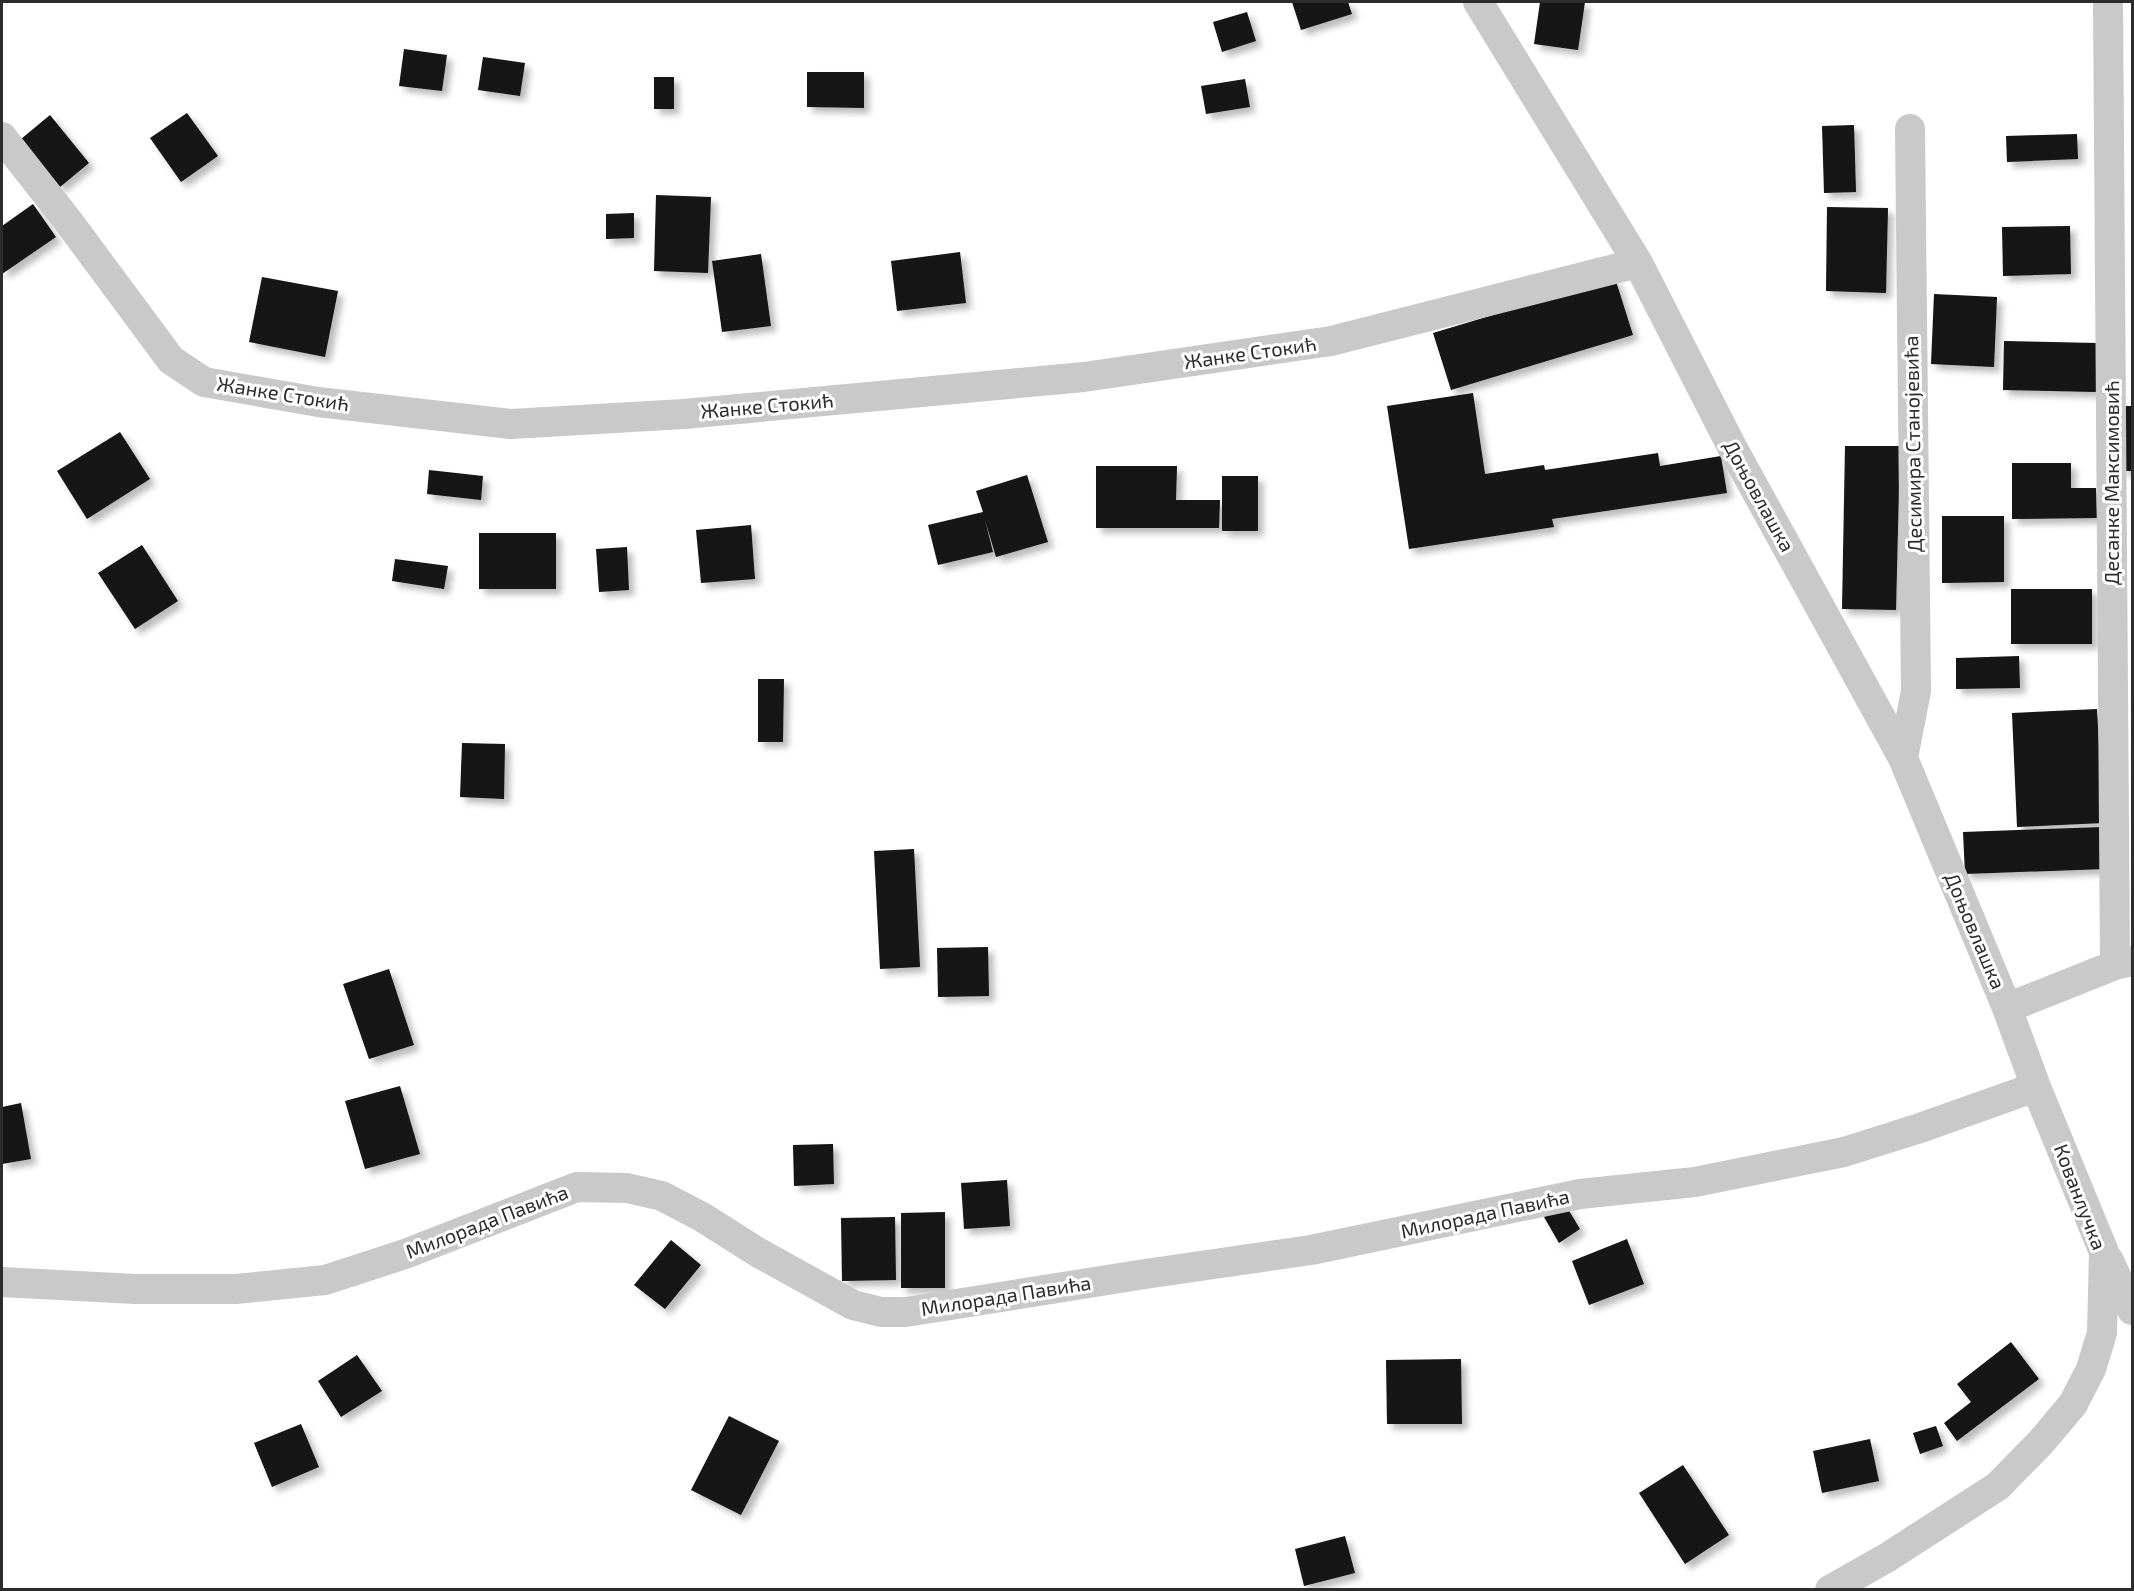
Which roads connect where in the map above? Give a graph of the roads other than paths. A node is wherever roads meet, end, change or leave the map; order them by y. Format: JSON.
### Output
{"nodes":[{"id":1,"x":1478,"y":2,"type":"edge"},
{"id":2,"x":2108,"y":2,"type":"edge"},
{"id":3,"x":1910,"y":129,"type":"dead end"},
{"id":4,"x":2,"y":137,"type":"edge"},
{"id":5,"x":1638,"y":263,"type":"junction"},
{"id":6,"x":1903,"y":758,"type":"junction"},
{"id":7,"x":2124,"y":963,"type":"edge"},
{"id":8,"x":2007,"y":1008,"type":"junction"},
{"id":9,"x":2037,"y":1087,"type":"junction"},
{"id":10,"x":2104,"y":1252,"type":"junction"},
{"id":11,"x":2,"y":1282,"type":"edge"},
{"id":12,"x":2133,"y":1310,"type":"edge"},
{"id":13,"x":1830,"y":1590,"type":"edge"}],
"edges":[{"from":1,"to":5,"type":"street","name":"Доњовлашка"},
{"from":2,"to":7,"type":"street","name":"Десанке Максимовић"},
{"from":3,"to":6,"type":"street","name":"Десимира Станојевића"},
{"from":4,"to":5,"type":"street","name":"Жанке Стокић"},
{"from":5,"to":6,"type":"street","name":"Доњовлашка"},
{"from":6,"to":8,"type":"street","name":"Доњовлашка"},
{"from":7,"to":8,"type":"street"},
{"from":8,"to":9,"type":"street","name":"Кованлучка"},
{"from":9,"to":10,"type":"street","name":"Кованлучка"},
{"from":9,"to":11,"type":"street","name":"Милорада Павића"},
{"from":10,"to":12,"type":"street"},
{"from":10,"to":13,"type":"street","name":"Кованлучка"}]}
